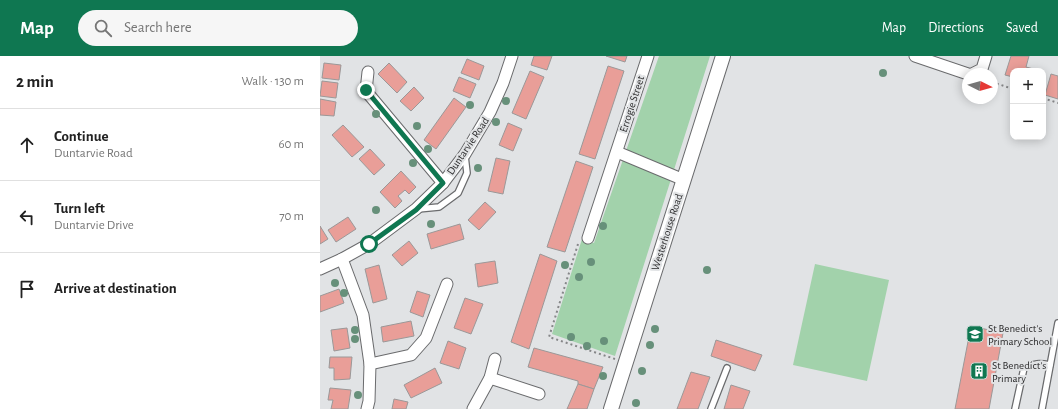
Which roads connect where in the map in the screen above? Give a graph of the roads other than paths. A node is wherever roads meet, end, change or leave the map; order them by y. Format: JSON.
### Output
{"nodes":[{"id":1,"x":512,"y":56,"type":"edge"},
{"id":2,"x":648,"y":56,"type":"edge"},
{"id":3,"x":723,"y":56,"type":"edge"},
{"id":4,"x":914,"y":56,"type":"edge"},
{"id":5,"x":986,"y":56,"type":"edge"},
{"id":6,"x":982,"y":68,"type":"edge"},
{"id":7,"x":368,"y":72,"type":"dead end"},
{"id":8,"x":962,"y":72,"type":"edge"},
{"id":9,"x":617,"y":152,"type":"junction"},
{"id":10,"x":464,"y":154,"type":"junction"},
{"id":11,"x":684,"y":180,"type":"junction"},
{"id":12,"x":443,"y":183,"type":"junction"},
{"id":13,"x":416,"y":210,"type":"junction"},
{"id":14,"x":583,"y":241,"type":"road end"},
{"id":15,"x":342,"y":259,"type":"junction"},
{"id":16,"x":320,"y":269,"type":"edge"},
{"id":17,"x":447,"y":284,"type":"dead end"},
{"id":18,"x":1058,"y":323,"type":"edge"},
{"id":19,"x":495,"y":359,"type":"dead end"},
{"id":20,"x":370,"y":364,"type":"junction"},
{"id":21,"x":1050,"y":365,"type":"junction"},
{"id":22,"x":727,"y":368,"type":"dead end"},
{"id":23,"x":490,"y":378,"type":"junction"},
{"id":24,"x":539,"y":394,"type":"dead end"},
{"id":25,"x":367,"y":409,"type":"edge"},
{"id":26,"x":473,"y":409,"type":"edge"},
{"id":27,"x":611,"y":409,"type":"edge"},
{"id":28,"x":711,"y":409,"type":"edge"},
{"id":29,"x":1016,"y":409,"type":"edge"},
{"id":30,"x":1042,"y":409,"type":"edge"}],
"edges":[{"from":1,"to":10,"type":"street","name":"Duntarvie Road"},
{"from":2,"to":9,"type":"street","name":"Errogie Street"},
{"from":3,"to":11,"type":"street","name":"Westerhouse Road"},
{"from":4,"to":8,"type":"street"},
{"from":5,"to":6,"type":"street"},
{"from":7,"to":12,"type":"street"},
{"from":9,"to":11,"type":"street"},
{"from":9,"to":14,"type":"street","name":"Errogie Street"},
{"from":10,"to":12,"type":"street","name":"Duntarvie Road"},
{"from":10,"to":13,"type":"lane"},
{"from":11,"to":27,"type":"street","name":"Westerhouse Road"},
{"from":12,"to":13,"type":"street","name":"Duntarvie Road"},
{"from":13,"to":15,"type":"street","name":"Duntarvie Road"},
{"from":15,"to":16,"type":"street","name":"Duntarvie Road"},
{"from":15,"to":20,"type":"street"},
{"from":17,"to":20,"type":"street"},
{"from":18,"to":21,"type":"lane"},
{"from":19,"to":23,"type":"street"},
{"from":20,"to":25,"type":"street"},
{"from":21,"to":29,"type":"lane"},
{"from":21,"to":30,"type":"lane"},
{"from":22,"to":28,"type":"lane"},
{"from":23,"to":24,"type":"street"},
{"from":23,"to":26,"type":"street"}]}
